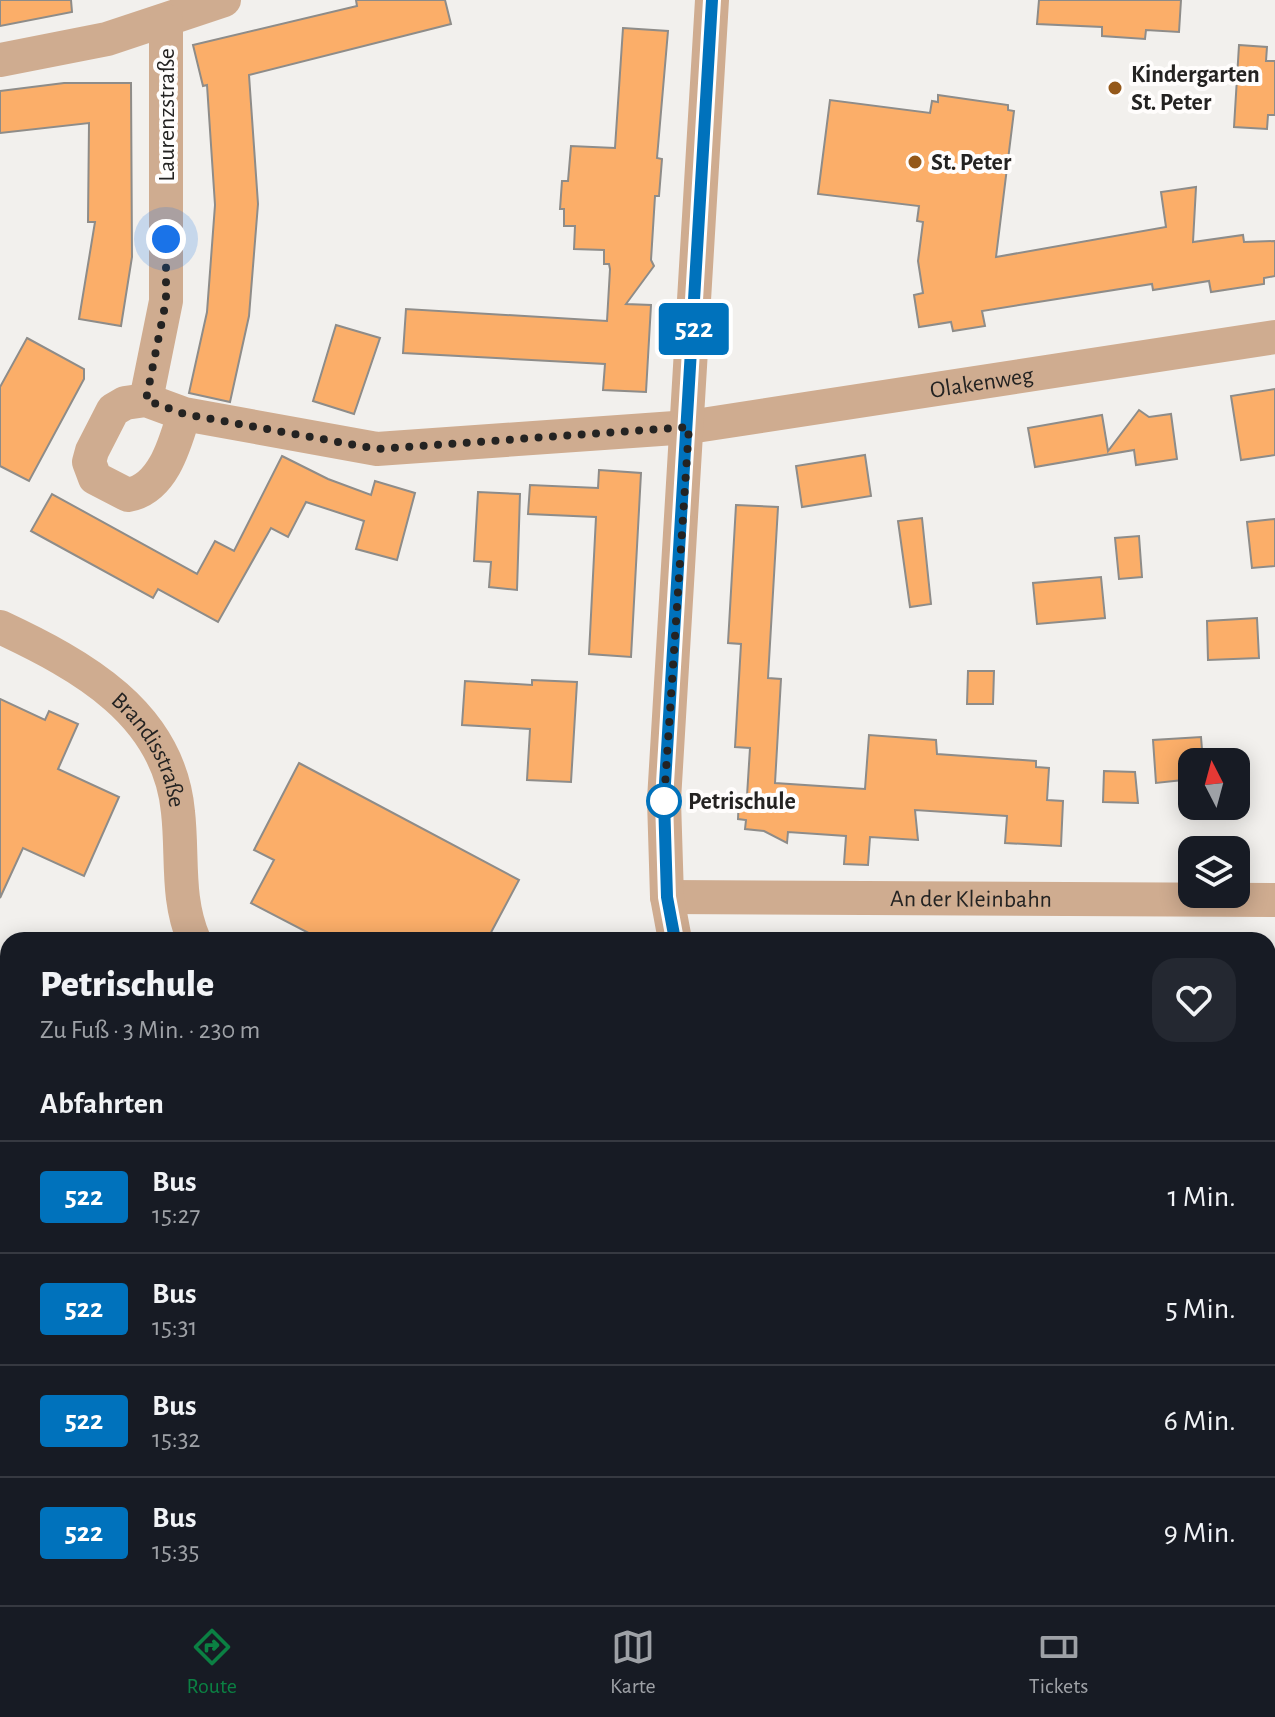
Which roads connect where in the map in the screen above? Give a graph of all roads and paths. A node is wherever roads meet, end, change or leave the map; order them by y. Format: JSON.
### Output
{"nodes":[{"id":1,"x":224,"y":0,"type":"edge"},
{"id":2,"x":712,"y":0,"type":"edge"},
{"id":3,"x":166,"y":21,"type":"junction"},
{"id":4,"x":0,"y":60,"type":"edge"},
{"id":5,"x":1275,"y":337,"type":"edge"},
{"id":6,"x":146,"y":400,"type":"junction"},
{"id":7,"x":184,"y":414,"type":"junction"},
{"id":8,"x":689,"y":427,"type":"junction"},
{"id":9,"x":0,"y":627,"type":"edge"},
{"id":10,"x":667,"y":897,"type":"junction"},
{"id":11,"x":1275,"y":900,"type":"edge"},
{"id":12,"x":192,"y":932,"type":"edge"},
{"id":13,"x":674,"y":932,"type":"edge"}],
"edges":[{"from":1,"to":3,"type":"street"},
{"from":2,"to":8,"type":"street"},
{"from":3,"to":4,"type":"street"},
{"from":3,"to":6,"type":"street","name":"Laurenzstraße"},
{"from":5,"to":8,"type":"street","name":"Olakenweg"},
{"from":6,"to":7,"type":"street"},
{"from":6,"to":7,"type":"street"},
{"from":7,"to":8,"type":"street","name":"Olakenweg"},
{"from":8,"to":10,"type":"street"},
{"from":9,"to":12,"type":"street","name":"Brandisstraße"},
{"from":10,"to":11,"type":"street","name":"An der Kleinbahn"},
{"from":10,"to":13,"type":"street"}]}
